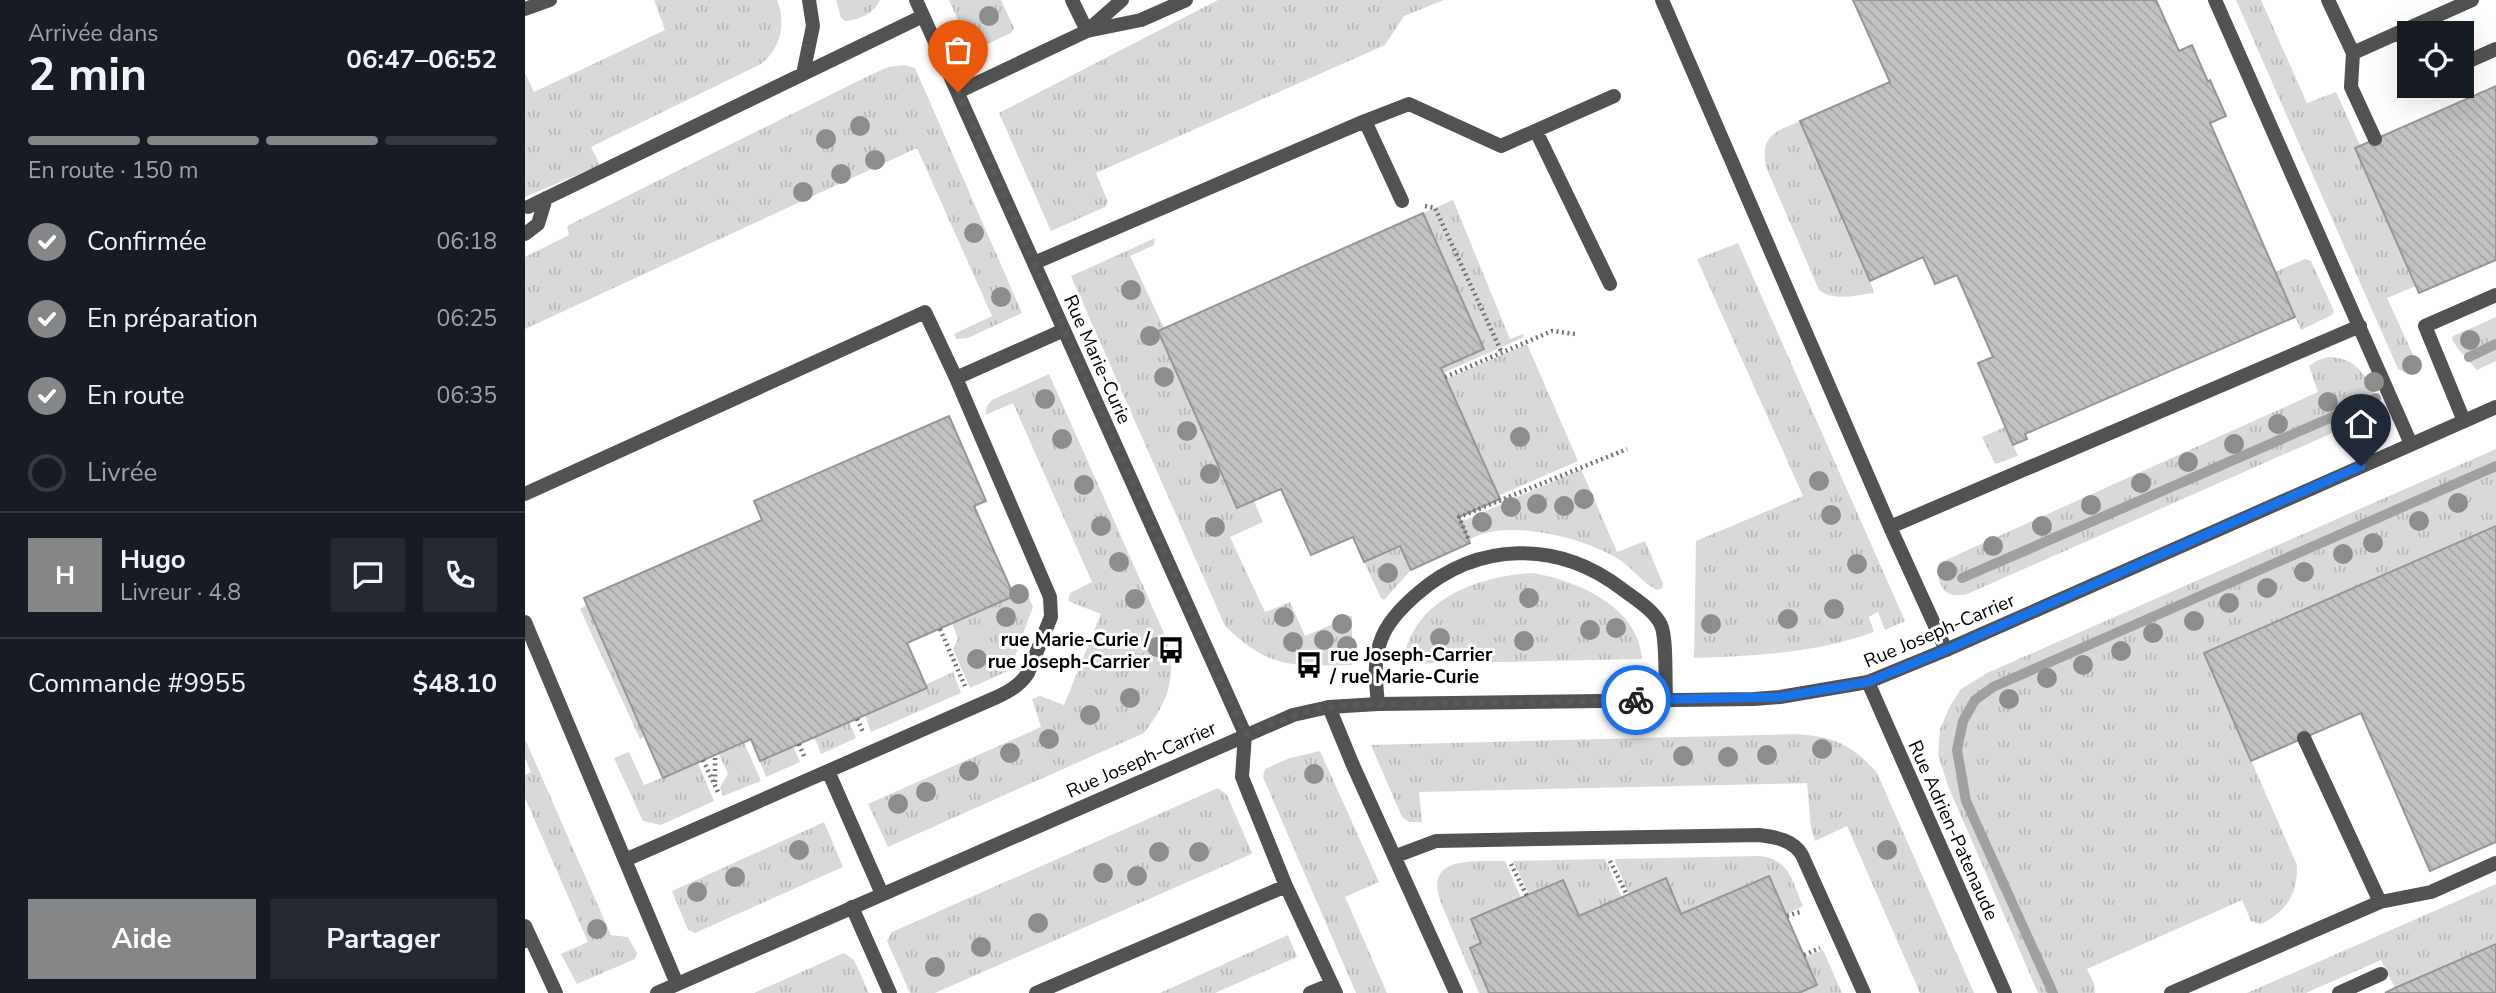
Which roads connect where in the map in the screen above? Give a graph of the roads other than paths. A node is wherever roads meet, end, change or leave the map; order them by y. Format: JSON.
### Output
{"nodes":[{"id":1,"x":549,"y":0,"type":"edge"},
{"id":2,"x":809,"y":0,"type":"edge"},
{"id":3,"x":916,"y":0,"type":"edge"},
{"id":4,"x":1072,"y":0,"type":"edge"},
{"id":5,"x":1122,"y":0,"type":"edge"},
{"id":6,"x":1186,"y":0,"type":"edge"},
{"id":7,"x":1662,"y":0,"type":"edge"},
{"id":8,"x":2215,"y":0,"type":"edge"},
{"id":9,"x":2328,"y":0,"type":"edge"},
{"id":10,"x":2472,"y":0,"type":"edge"},
{"id":11,"x":525,"y":9,"type":"edge"},
{"id":12,"x":923,"y":16,"type":"junction"},
{"id":13,"x":2425,"y":21,"type":"edge"},
{"id":14,"x":1087,"y":31,"type":"junction"},
{"id":15,"x":2397,"y":33,"type":"edge"},
{"id":16,"x":2496,"y":50,"type":"edge"},
{"id":17,"x":2353,"y":53,"type":"junction"},
{"id":18,"x":2474,"y":59,"type":"edge"},
{"id":19,"x":803,"y":74,"type":"junction"},
{"id":20,"x":958,"y":92,"type":"junction"},
{"id":21,"x":1614,"y":96,"type":"dead end"},
{"id":22,"x":1365,"y":121,"type":"junction"},
{"id":23,"x":1536,"y":131,"type":"junction"},
{"id":24,"x":2375,"y":139,"type":"dead end"},
{"id":25,"x":546,"y":198,"type":"junction"},
{"id":26,"x":1402,"y":201,"type":"dead end"},
{"id":27,"x":528,"y":207,"type":"dead end"},
{"id":28,"x":525,"y":234,"type":"edge"},
{"id":29,"x":1034,"y":263,"type":"junction"},
{"id":30,"x":1610,"y":284,"type":"dead end"},
{"id":31,"x":2496,"y":295,"type":"edge"},
{"id":32,"x":2360,"y":326,"type":"junction"},
{"id":33,"x":1064,"y":330,"type":"junction"},
{"id":34,"x":956,"y":378,"type":"junction"},
{"id":35,"x":2496,"y":407,"type":"edge"},
{"id":36,"x":2464,"y":421,"type":"junction"},
{"id":37,"x":2411,"y":444,"type":"junction"},
{"id":38,"x":525,"y":494,"type":"edge"},
{"id":39,"x":1890,"y":527,"type":"junction"},
{"id":40,"x":525,"y":622,"type":"edge"},
{"id":41,"x":1946,"y":650,"type":"junction"},
{"id":42,"x":1868,"y":682,"type":"junction"},
{"id":43,"x":1666,"y":700,"type":"junction"},
{"id":44,"x":1378,"y":704,"type":"junction"},
{"id":45,"x":1329,"y":706,"type":"junction"},
{"id":46,"x":1245,"y":734,"type":"junction"},
{"id":47,"x":2304,"y":738,"type":"dead end"},
{"id":48,"x":828,"y":771,"type":"junction"},
{"id":49,"x":1396,"y":856,"type":"junction"},
{"id":50,"x":625,"y":860,"type":"junction"},
{"id":51,"x":2496,"y":863,"type":"edge"},
{"id":52,"x":1286,"y":886,"type":"junction"},
{"id":53,"x":882,"y":894,"type":"junction"},
{"id":54,"x":2380,"y":902,"type":"junction"},
{"id":55,"x":852,"y":907,"type":"junction"},
{"id":56,"x":527,"y":935,"type":"edge"},
{"id":57,"x":2381,"y":974,"type":"dead end"},
{"id":58,"x":677,"y":984,"type":"junction"},
{"id":59,"x":1334,"y":988,"type":"edge"},
{"id":60,"x":556,"y":993,"type":"edge"},
{"id":61,"x":657,"y":993,"type":"edge"},
{"id":62,"x":890,"y":993,"type":"edge"},
{"id":63,"x":1036,"y":993,"type":"edge"},
{"id":64,"x":1310,"y":993,"type":"edge"},
{"id":65,"x":1456,"y":993,"type":"edge"},
{"id":66,"x":1864,"y":993,"type":"edge"},
{"id":67,"x":2005,"y":993,"type":"edge"},
{"id":68,"x":2171,"y":993,"type":"edge"},
{"id":69,"x":2339,"y":993,"type":"edge"}],
"edges":[{"from":1,"to":11,"type":"street"},
{"from":2,"to":19,"type":"street"},
{"from":3,"to":12,"type":"street","name":"Rue Marie-Curie"},
{"from":4,"to":14,"type":"street"},
{"from":5,"to":14,"type":"street"},
{"from":6,"to":14,"type":"street"},
{"from":7,"to":39,"type":"street"},
{"from":8,"to":32,"type":"street"},
{"from":9,"to":17,"type":"street"},
{"from":10,"to":13,"type":"street"},
{"from":12,"to":19,"type":"street"},
{"from":12,"to":20,"type":"street","name":"Rue Marie-Curie"},
{"from":14,"to":20,"type":"street"},
{"from":15,"to":17,"type":"street"},
{"from":16,"to":18,"type":"street"},
{"from":17,"to":24,"type":"street"},
{"from":19,"to":25,"type":"street"},
{"from":20,"to":29,"type":"street","name":"Rue Marie-Curie"},
{"from":21,"to":23,"type":"street"},
{"from":22,"to":23,"type":"street"},
{"from":22,"to":26,"type":"street"},
{"from":22,"to":29,"type":"street"},
{"from":23,"to":30,"type":"street"},
{"from":25,"to":27,"type":"street"},
{"from":25,"to":28,"type":"street"},
{"from":29,"to":33,"type":"street","name":"Rue Marie-Curie"},
{"from":31,"to":36,"type":"street"},
{"from":32,"to":37,"type":"street"},
{"from":32,"to":39,"type":"street"},
{"from":33,"to":34,"type":"street"},
{"from":33,"to":46,"type":"street","name":"Rue Marie-Curie"},
{"from":34,"to":38,"type":"street"},
{"from":34,"to":48,"type":"street"},
{"from":35,"to":36,"type":"street","name":"Rue Joseph-Carrier"},
{"from":36,"to":37,"type":"street","name":"Rue Joseph-Carrier"},
{"from":37,"to":41,"type":"street","name":"Rue Joseph-Carrier"},
{"from":39,"to":41,"type":"street"},
{"from":40,"to":50,"type":"street"},
{"from":41,"to":42,"type":"street","name":"Rue Joseph-Carrier"},
{"from":42,"to":43,"type":"street","name":"Rue Joseph-Carrier"},
{"from":42,"to":67,"type":"street","name":"Rue Adrien-Patenaude"},
{"from":43,"to":44,"type":"street","name":"Rue Joseph-Carrier"},
{"from":43,"to":44,"type":"street"},
{"from":44,"to":45,"type":"street","name":"Rue Joseph-Carrier"},
{"from":45,"to":46,"type":"street","name":"Rue Joseph-Carrier"},
{"from":45,"to":49,"type":"street"},
{"from":46,"to":52,"type":"street"},
{"from":46,"to":53,"type":"street","name":"Rue Joseph-Carrier"},
{"from":47,"to":54,"type":"street"},
{"from":48,"to":50,"type":"street"},
{"from":48,"to":53,"type":"street"},
{"from":49,"to":65,"type":"street"},
{"from":49,"to":66,"type":"street"},
{"from":50,"to":58,"type":"street"},
{"from":51,"to":54,"type":"street"},
{"from":52,"to":59,"type":"street"},
{"from":52,"to":63,"type":"street"},
{"from":53,"to":55,"type":"street","name":"Rue Joseph-Carrier"},
{"from":54,"to":68,"type":"street"},
{"from":55,"to":58,"type":"street","name":"Rue Joseph-Carrier"},
{"from":55,"to":62,"type":"street"},
{"from":56,"to":60,"type":"street"},
{"from":57,"to":69,"type":"street"},
{"from":58,"to":61,"type":"street","name":"Rue Joseph-Carrier"},
{"from":59,"to":64,"type":"street"}]}
